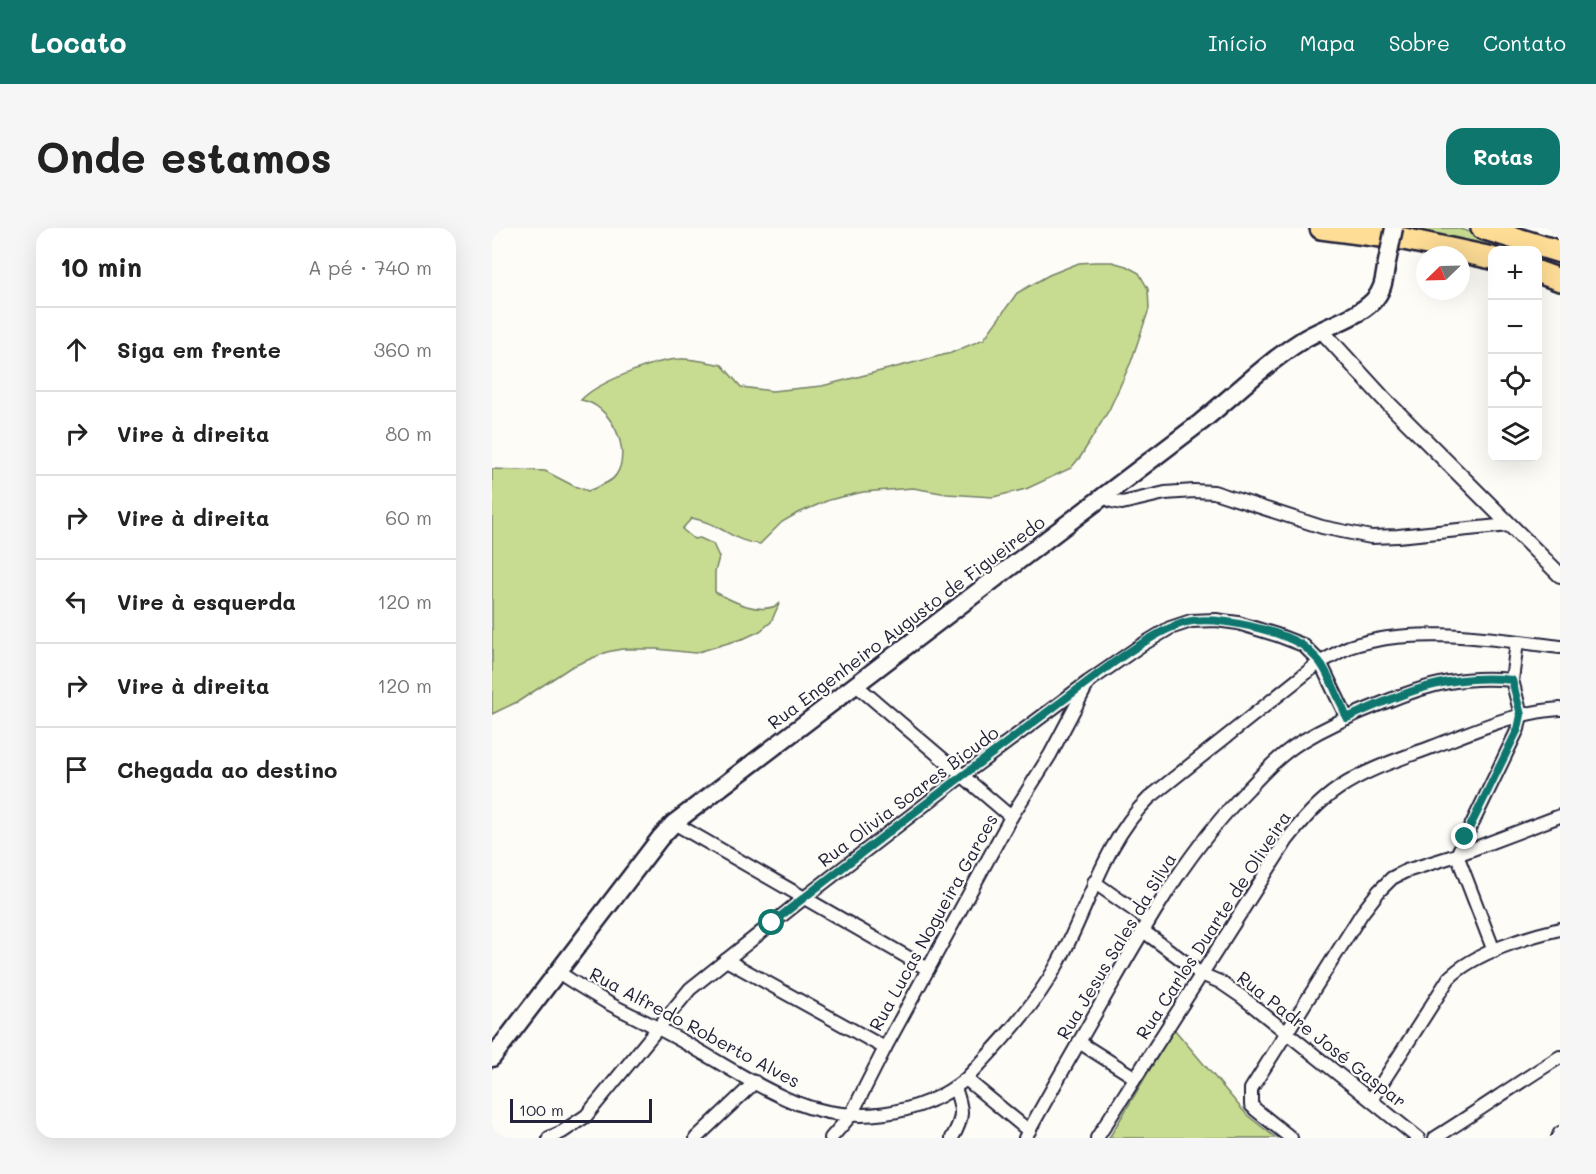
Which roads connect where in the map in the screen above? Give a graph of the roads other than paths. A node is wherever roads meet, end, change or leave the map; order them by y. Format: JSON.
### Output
{"nodes":[{"id":1,"x":1321,"y":228,"type":"edge"},
{"id":2,"x":1394,"y":228,"type":"edge"},
{"id":3,"x":1482,"y":228,"type":"edge"},
{"id":4,"x":1560,"y":252,"type":"edge"},
{"id":5,"x":1488,"y":257,"type":"edge"},
{"id":6,"x":1542,"y":273,"type":"edge"},
{"id":7,"x":1560,"y":280,"type":"edge"},
{"id":8,"x":1321,"y":330,"type":"junction"},
{"id":9,"x":1104,"y":497,"type":"junction"},
{"id":10,"x":1509,"y":525,"type":"junction"},
{"id":11,"x":1560,"y":575,"type":"edge"},
{"id":12,"x":1516,"y":642,"type":"junction"},
{"id":13,"x":1560,"y":647,"type":"edge"},
{"id":14,"x":1320,"y":662,"type":"junction"},
{"id":15,"x":1512,"y":680,"type":"junction"},
{"id":16,"x":1088,"y":682,"type":"junction"},
{"id":17,"x":856,"y":685,"type":"junction"},
{"id":18,"x":1057,"y":705,"type":"junction"},
{"id":19,"x":1560,"y":709,"type":"edge"},
{"id":20,"x":1521,"y":715,"type":"junction"},
{"id":21,"x":1347,"y":718,"type":"junction"},
{"id":22,"x":1067,"y":723,"type":"junction"},
{"id":23,"x":962,"y":776,"type":"junction"},
{"id":24,"x":1560,"y":816,"type":"edge"},
{"id":25,"x":1011,"y":817,"type":"junction"},
{"id":26,"x":674,"y":823,"type":"junction"},
{"id":27,"x":1457,"y":855,"type":"junction"},
{"id":28,"x":1094,"y":882,"type":"junction"},
{"id":29,"x":804,"y":898,"type":"junction"},
{"id":30,"x":1145,"y":925,"type":"junction"},
{"id":31,"x":1560,"y":929,"type":"edge"},
{"id":32,"x":1494,"y":951,"type":"junction"},
{"id":33,"x":726,"y":960,"type":"junction"},
{"id":34,"x":928,"y":969,"type":"junction"},
{"id":35,"x":558,"y":972,"type":"junction"},
{"id":36,"x":1201,"y":974,"type":"junction"},
{"id":37,"x":659,"y":1028,"type":"junction"},
{"id":38,"x":1287,"y":1034,"type":"junction"},
{"id":39,"x":1080,"y":1042,"type":"junction"},
{"id":40,"x":885,"y":1048,"type":"junction"},
{"id":41,"x":1560,"y":1057,"type":"edge"},
{"id":42,"x":492,"y":1058,"type":"edge"},
{"id":43,"x":1134,"y":1077,"type":"junction"},
{"id":44,"x":966,"y":1078,"type":"junction"},
{"id":45,"x":755,"y":1082,"type":"junction"},
{"id":46,"x":955,"y":1088,"type":"junction"},
{"id":47,"x":1371,"y":1100,"type":"junction"},
{"id":48,"x":851,"y":1115,"type":"junction"},
{"id":49,"x":1560,"y":1133,"type":"edge"},
{"id":50,"x":563,"y":1135,"type":"edge"},
{"id":51,"x":1027,"y":1136,"type":"edge"},
{"id":52,"x":549,"y":1138,"type":"edge"},
{"id":53,"x":696,"y":1138,"type":"edge"},
{"id":54,"x":831,"y":1138,"type":"edge"},
{"id":55,"x":952,"y":1138,"type":"edge"},
{"id":56,"x":1097,"y":1138,"type":"edge"},
{"id":57,"x":1291,"y":1138,"type":"edge"},
{"id":58,"x":1418,"y":1138,"type":"edge"},
{"id":59,"x":1435,"y":1138,"type":"edge"},
{"id":60,"x":1558,"y":1138,"type":"edge"}],
"edges":[{"from":1,"to":5,"type":"highway"},
{"from":2,"to":8,"type":"main road","name":"Rua Engenheiro Augusto de Figueiredo","bridge":true},
{"from":3,"to":4,"type":"highway"},
{"from":6,"to":7,"type":"highway"},
{"from":8,"to":9,"type":"main road","name":"Rua Engenheiro Augusto de Figueiredo"},
{"from":8,"to":10,"type":"street"},
{"from":9,"to":10,"type":"street"},
{"from":9,"to":17,"type":"main road","name":"Rua Engenheiro Augusto de Figueiredo"},
{"from":10,"to":11,"type":"street"},
{"from":12,"to":13,"type":"street","name":"Rua Alfredo Roberto Alves"},
{"from":12,"to":14,"type":"street","name":"Rua Alfredo Roberto Alves"},
{"from":12,"to":15,"type":"street"},
{"from":14,"to":16,"type":"street","name":"Rua Olivia Soares Bicudo"},
{"from":14,"to":21,"type":"street","name":"Rua Olivia Soares Bicudo"},
{"from":14,"to":28,"type":"street","name":"Rua Alfredo Roberto Alves"},
{"from":15,"to":20,"type":"street"},
{"from":15,"to":21,"type":"street","name":"Rua Jesus Sales da Silva"},
{"from":16,"to":18,"type":"street","name":"Rua Olivia Soares Bicudo"},
{"from":16,"to":22,"type":"street","name":"Rua Lucas Nogueira Garces"},
{"from":17,"to":23,"type":"street"},
{"from":17,"to":26,"type":"main road","name":"Rua Engenheiro Augusto de Figueiredo"},
{"from":18,"to":22,"type":"street"},
{"from":18,"to":23,"type":"street","name":"Rua Olivia Soares Bicudo"},
{"from":19,"to":20,"type":"street","name":"Rua Carlos Duarte de Oliveira"},
{"from":20,"to":27,"type":"street"},
{"from":20,"to":36,"type":"street","name":"Rua Carlos Duarte de Oliveira"},
{"from":21,"to":30,"type":"street","name":"Rua Jesus Sales da Silva"},
{"from":22,"to":25,"type":"street","name":"Rua Lucas Nogueira Garces"},
{"from":23,"to":25,"type":"street"},
{"from":23,"to":29,"type":"street","name":"Rua Olivia Soares Bicudo"},
{"from":24,"to":27,"type":"street"},
{"from":25,"to":34,"type":"street","name":"Rua Lucas Nogueira Garces"},
{"from":26,"to":29,"type":"street"},
{"from":26,"to":35,"type":"main road","name":"Rua Engenheiro Augusto de Figueiredo"},
{"from":27,"to":32,"type":"street"},
{"from":27,"to":38,"type":"street"},
{"from":28,"to":30,"type":"street","name":"Rua Padre José Gaspar"},
{"from":28,"to":44,"type":"street","name":"Rua Alfredo Roberto Alves"},
{"from":29,"to":33,"type":"street","name":"Rua Olivia Soares Bicudo"},
{"from":29,"to":34,"type":"street"},
{"from":30,"to":36,"type":"street","name":"Rua Padre José Gaspar"},
{"from":30,"to":39,"type":"street","name":"Rua Jesus Sales da Silva"},
{"from":31,"to":32,"type":"street"},
{"from":32,"to":47,"type":"street"},
{"from":33,"to":37,"type":"street","name":"Rua Olivia Soares Bicudo"},
{"from":33,"to":40,"type":"street"},
{"from":34,"to":40,"type":"street","name":"Rua Lucas Nogueira Garces"},
{"from":35,"to":37,"type":"street","name":"Rua Alfredo Roberto Alves"},
{"from":35,"to":42,"type":"main road","name":"Rua Engenheiro Augusto de Figueiredo"},
{"from":36,"to":38,"type":"street","name":"Rua Padre José Gaspar"},
{"from":36,"to":43,"type":"street","name":"Rua Carlos Duarte de Oliveira"},
{"from":37,"to":45,"type":"street","name":"Rua Alfredo Roberto Alves"},
{"from":37,"to":50,"type":"street","name":"Rua Olivia Soares Bicudo"},
{"from":38,"to":47,"type":"street","name":"Rua Padre José Gaspar"},
{"from":38,"to":57,"type":"street"},
{"from":39,"to":43,"type":"street"},
{"from":39,"to":51,"type":"street","name":"Rua Jesus Sales da Silva"},
{"from":40,"to":48,"type":"street","name":"Rua Lucas Nogueira Garces"},
{"from":41,"to":59,"type":"street"},
{"from":43,"to":56,"type":"street","name":"Rua Carlos Duarte de Oliveira"},
{"from":44,"to":46,"type":"street","name":"Rua Alfredo Roberto Alves"},
{"from":44,"to":51,"type":"street"},
{"from":45,"to":48,"type":"street","name":"Rua Alfredo Roberto Alves"},
{"from":45,"to":53,"type":"street"},
{"from":46,"to":48,"type":"street","name":"Rua Alfredo Roberto Alves"},
{"from":46,"to":55,"type":"street"},
{"from":47,"to":58,"type":"street","name":"Rua Padre José Gaspar"},
{"from":48,"to":54,"type":"street","name":"Rua Lucas Nogueira Garces"},
{"from":49,"to":60,"type":"street"},
{"from":50,"to":52,"type":"street","name":"Rua Olivia Soares Bicudo"}]}
